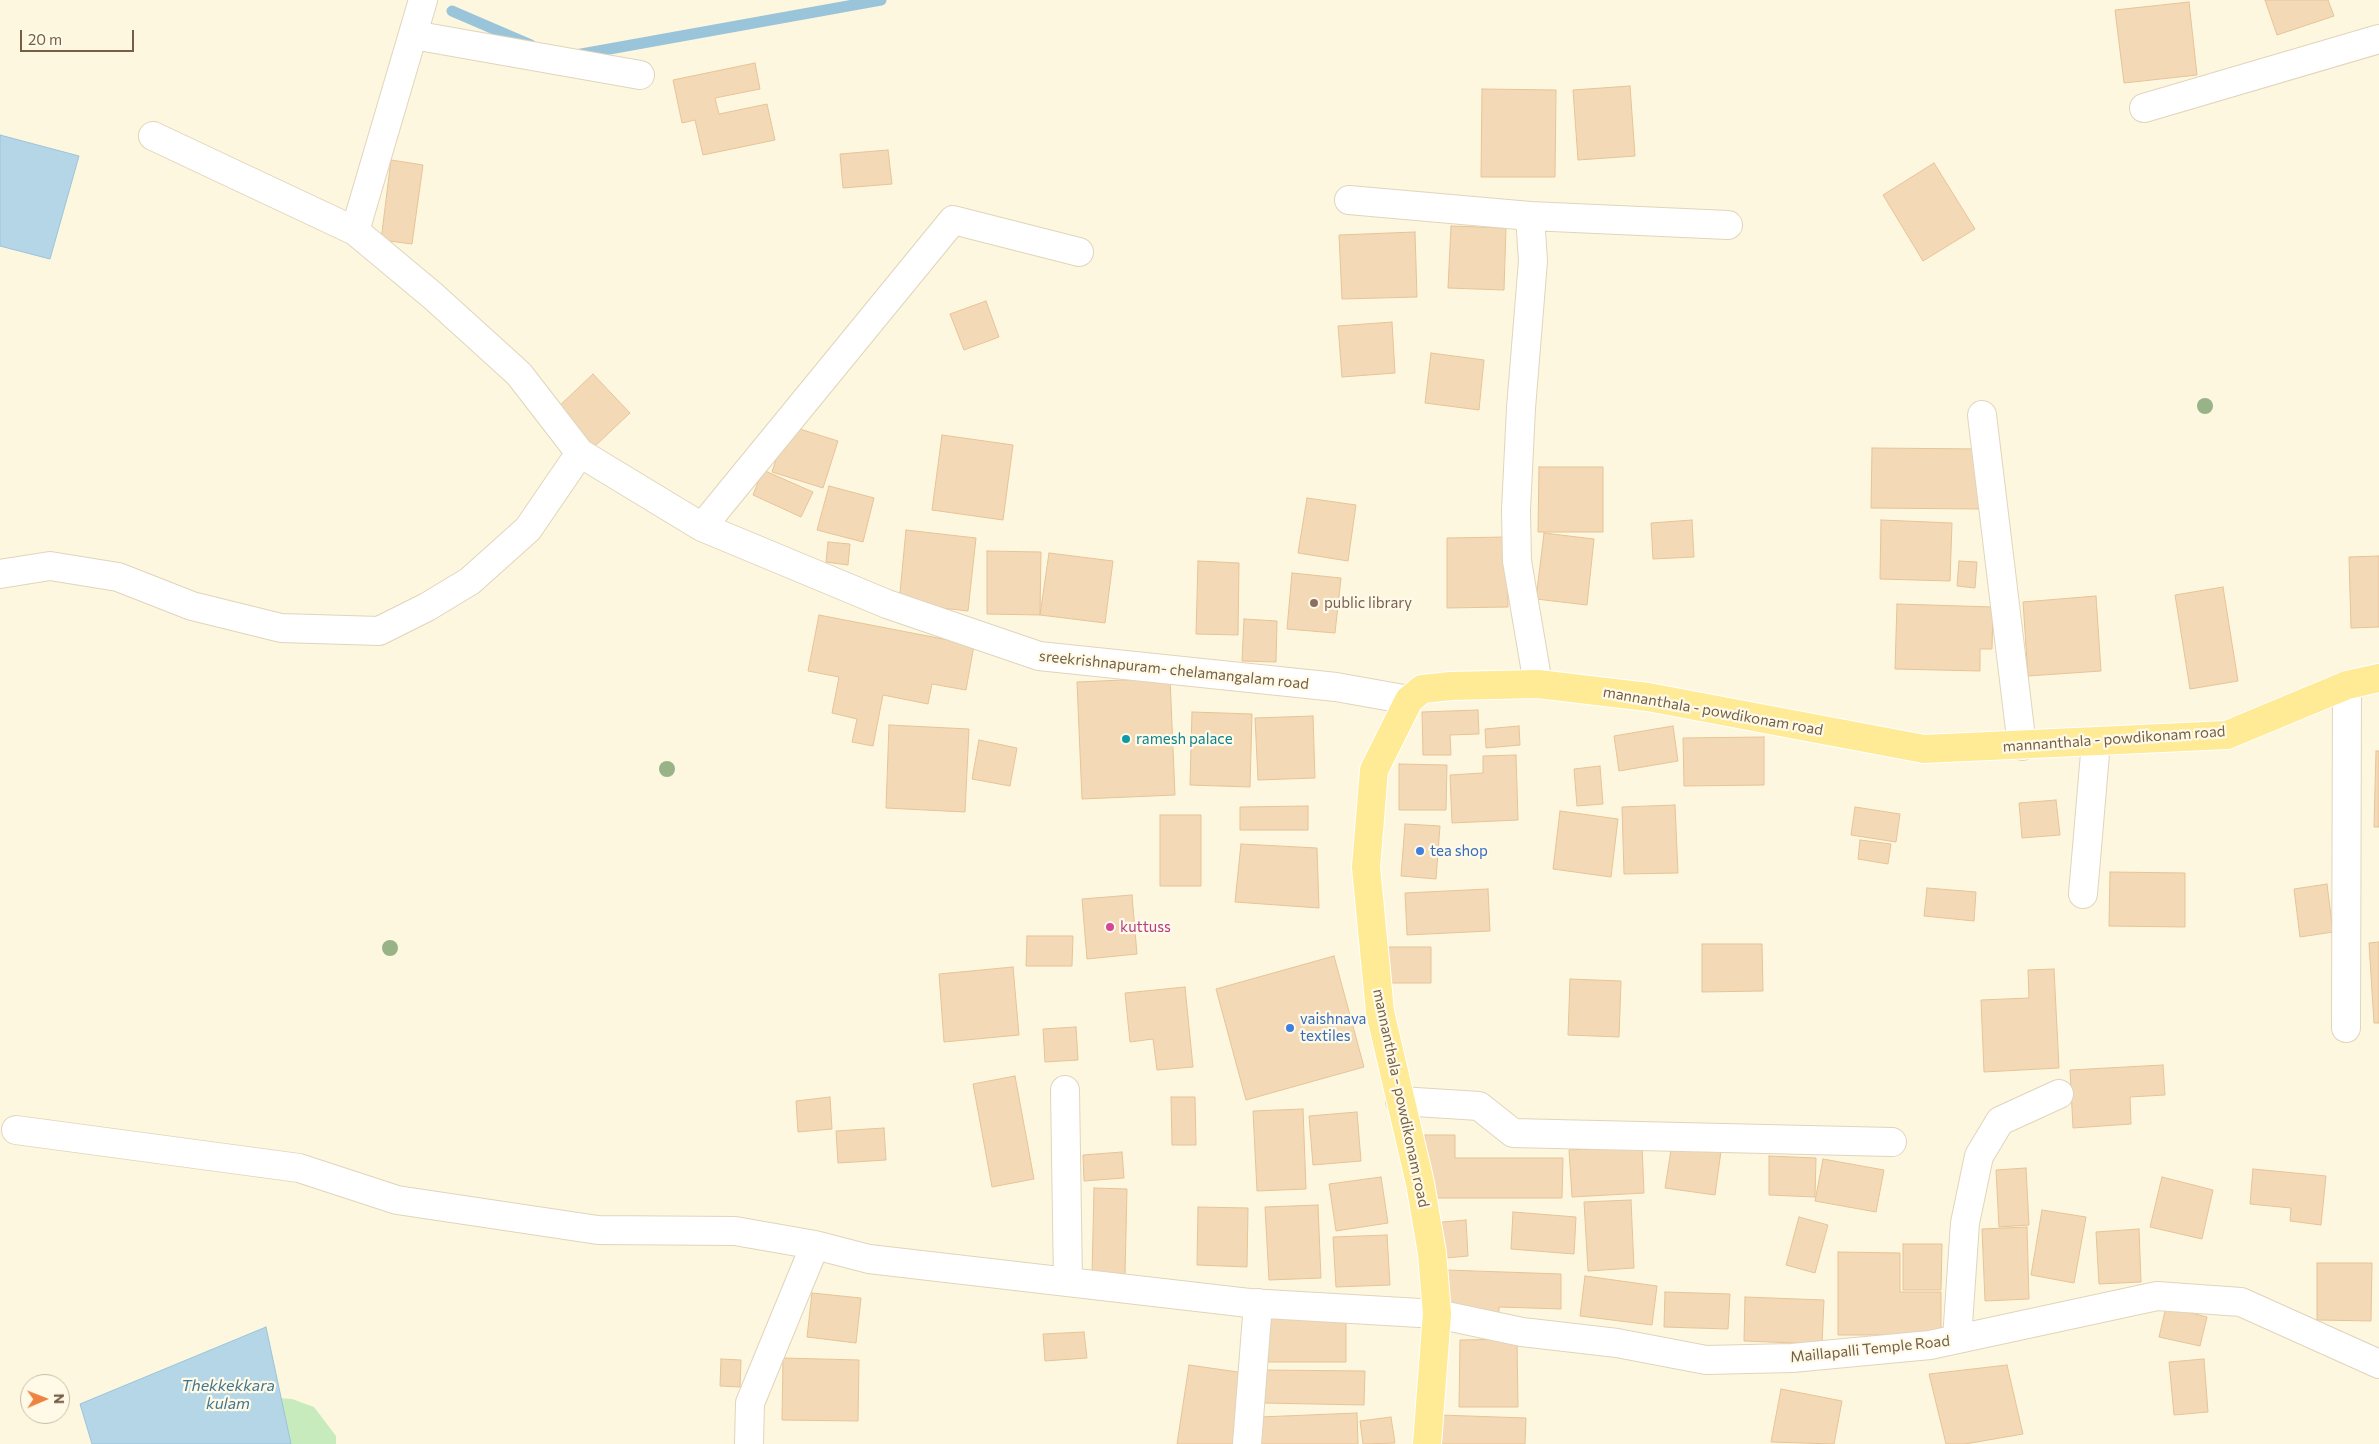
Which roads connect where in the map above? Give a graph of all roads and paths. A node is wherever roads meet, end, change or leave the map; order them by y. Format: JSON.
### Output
{"nodes":[{"id":1,"x":423,"y":0,"type":"edge"},
{"id":2,"x":413,"y":35,"type":"junction"},
{"id":3,"x":2379,"y":39,"type":"edge"},
{"id":4,"x":640,"y":75,"type":"dead end"},
{"id":5,"x":2144,"y":108,"type":"dead end"},
{"id":6,"x":152,"y":136,"type":"dead end"},
{"id":7,"x":1349,"y":200,"type":"dead end"},
{"id":8,"x":1530,"y":216,"type":"junction"},
{"id":9,"x":1728,"y":225,"type":"dead end"},
{"id":10,"x":355,"y":231,"type":"junction"},
{"id":11,"x":1079,"y":252,"type":"dead end"},
{"id":12,"x":1982,"y":415,"type":"dead end"},
{"id":13,"x":580,"y":453,"type":"junction"},
{"id":14,"x":702,"y":527,"type":"junction"},
{"id":15,"x":0,"y":574,"type":"edge"},
{"id":16,"x":2379,"y":678,"type":"edge"},
{"id":17,"x":1538,"y":684,"type":"junction"},
{"id":18,"x":2346,"y":684,"type":"junction"},
{"id":19,"x":1410,"y":700,"type":"junction"},
{"id":20,"x":2096,"y":742,"type":"junction"},
{"id":21,"x":2022,"y":746,"type":"junction"},
{"id":22,"x":2083,"y":894,"type":"dead end"},
{"id":23,"x":2346,"y":1028,"type":"dead end"},
{"id":24,"x":1065,"y":1090,"type":"dead end"},
{"id":25,"x":2059,"y":1094,"type":"dead end"},
{"id":26,"x":1400,"y":1101,"type":"junction"},
{"id":27,"x":16,"y":1130,"type":"dead end"},
{"id":28,"x":1892,"y":1142,"type":"dead end"},
{"id":29,"x":815,"y":1245,"type":"junction"},
{"id":30,"x":1068,"y":1282,"type":"junction"},
{"id":31,"x":1258,"y":1303,"type":"junction"},
{"id":32,"x":1436,"y":1314,"type":"junction"},
{"id":33,"x":1957,"y":1339,"type":"junction"},
{"id":34,"x":2379,"y":1364,"type":"edge"},
{"id":35,"x":749,"y":1444,"type":"edge"},
{"id":36,"x":1247,"y":1444,"type":"edge"},
{"id":37,"x":1427,"y":1444,"type":"edge"}],
"edges":[{"from":1,"to":2,"type":"street"},
{"from":2,"to":4,"type":"street"},
{"from":2,"to":10,"type":"street"},
{"from":3,"to":5,"type":"street"},
{"from":6,"to":10,"type":"street","name":"sreekrishnapuram- chelamangalam road"},
{"from":7,"to":8,"type":"street"},
{"from":8,"to":9,"type":"street"},
{"from":8,"to":17,"type":"street"},
{"from":10,"to":13,"type":"street","name":"sreekrishnapuram- chelamangalam road"},
{"from":11,"to":14,"type":"street"},
{"from":12,"to":21,"type":"street"},
{"from":13,"to":14,"type":"street","name":"sreekrishnapuram- chelamangalam road"},
{"from":13,"to":15,"type":"street"},
{"from":14,"to":19,"type":"street","name":"sreekrishnapuram- chelamangalam road"},
{"from":16,"to":18,"type":"main road","name":"mannanthala - powdikonam road"},
{"from":17,"to":19,"type":"main road","name":"mannanthala - powdikonam road"},
{"from":17,"to":21,"type":"main road","name":"mannanthala - powdikonam road"},
{"from":18,"to":20,"type":"main road","name":"mannanthala - powdikonam road"},
{"from":18,"to":23,"type":"street"},
{"from":19,"to":26,"type":"main road","name":"mannanthala - powdikonam road"},
{"from":20,"to":21,"type":"main road","name":"mannanthala - powdikonam road"},
{"from":20,"to":22,"type":"street"},
{"from":24,"to":30,"type":"street"},
{"from":25,"to":33,"type":"street"},
{"from":26,"to":28,"type":"street"},
{"from":26,"to":32,"type":"main road","name":"mannanthala - powdikonam road"},
{"from":27,"to":29,"type":"street","name":"Maillapalli Temple Road"},
{"from":29,"to":30,"type":"street","name":"Maillapalli Temple Road"},
{"from":29,"to":35,"type":"street"},
{"from":30,"to":31,"type":"street","name":"Maillapalli Temple Road"},
{"from":31,"to":32,"type":"street","name":"Maillapalli Temple Road"},
{"from":31,"to":36,"type":"street"},
{"from":32,"to":33,"type":"street","name":"Maillapalli Temple Road"},
{"from":32,"to":37,"type":"main road","name":"mannanthala - powdikonam road"},
{"from":33,"to":34,"type":"street","name":"Maillapalli Temple Road"}]}
